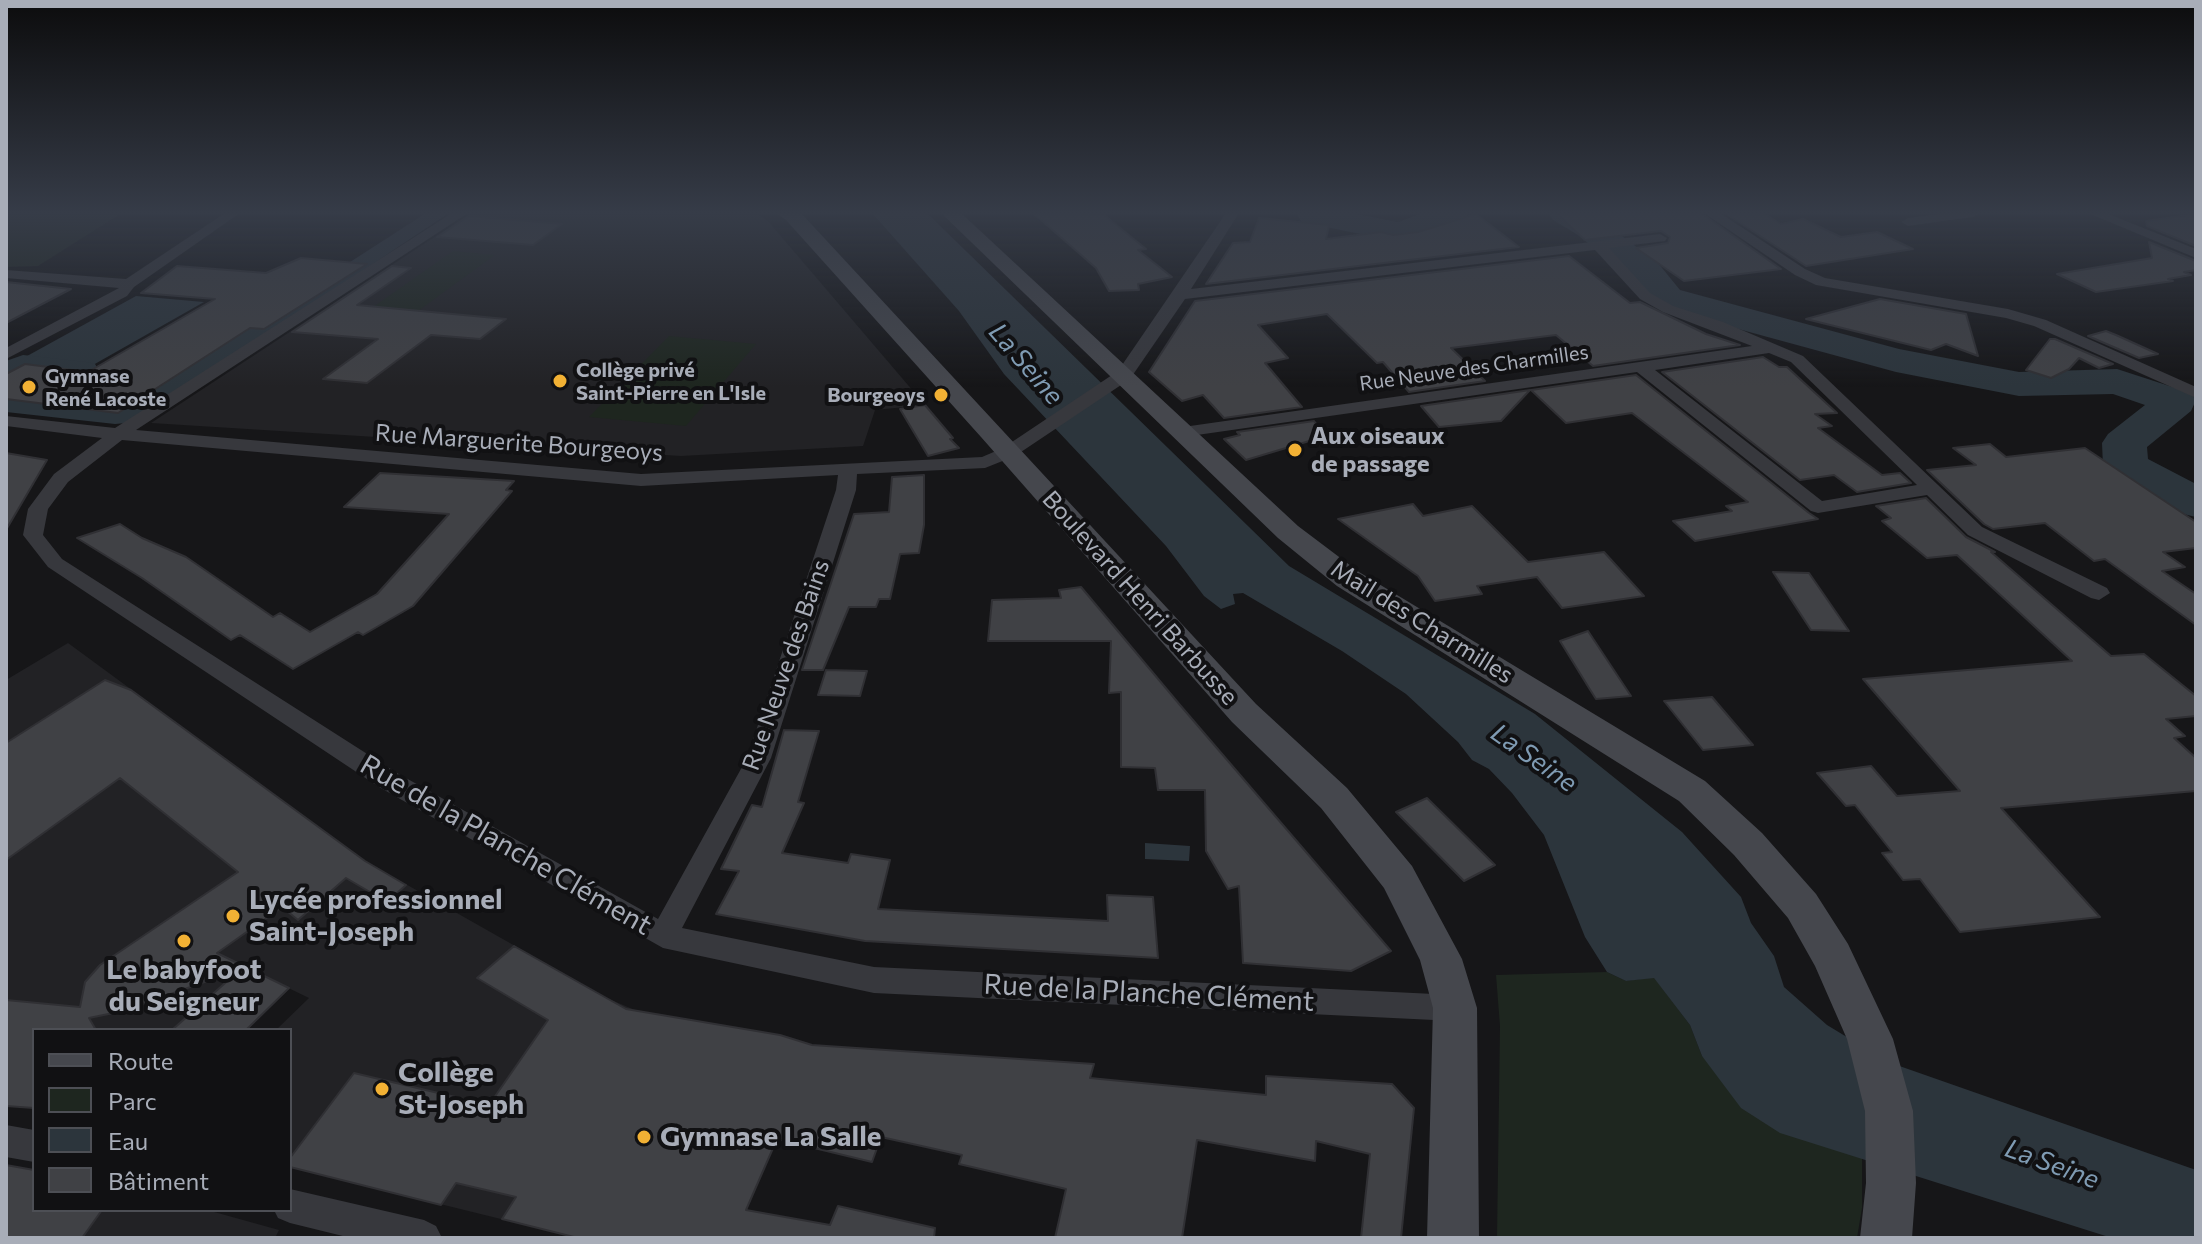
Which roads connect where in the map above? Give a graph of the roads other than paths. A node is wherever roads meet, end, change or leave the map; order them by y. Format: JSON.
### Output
{"nodes":[{"id":1,"x":148,"y":271,"type":"edge"},
{"id":2,"x":371,"y":271,"type":"edge"},
{"id":3,"x":845,"y":271,"type":"edge"},
{"id":4,"x":1006,"y":271,"type":"edge"},
{"id":5,"x":1195,"y":271,"type":"edge"},
{"id":6,"x":1381,"y":271,"type":"edge"},
{"id":7,"x":1623,"y":271,"type":"edge"},
{"id":8,"x":1799,"y":271,"type":"edge"},
{"id":9,"x":6,"y":274,"type":"edge"},
{"id":10,"x":129,"y":284,"type":"junction"},
{"id":11,"x":1180,"y":295,"type":"junction"},
{"id":12,"x":1772,"y":348,"type":"junction"},
{"id":13,"x":7,"y":353,"type":"edge"},
{"id":14,"x":1640,"y":366,"type":"junction"},
{"id":15,"x":1113,"y":383,"type":"junction"},
{"id":16,"x":2196,"y":393,"type":"edge"},
{"id":17,"x":6,"y":421,"type":"edge"},
{"id":18,"x":1183,"y":432,"type":"junction"},
{"id":19,"x":118,"y":434,"type":"junction"},
{"id":20,"x":1014,"y":448,"type":"junction"},
{"id":21,"x":848,"y":472,"type":"junction"},
{"id":22,"x":1931,"y":489,"type":"junction"},
{"id":23,"x":2099,"y":593,"type":"dead end"},
{"id":24,"x":663,"y":936,"type":"junction"},
{"id":25,"x":1455,"y":1008,"type":"junction"},
{"id":26,"x":6,"y":1141,"type":"edge"},
{"id":27,"x":32,"y":1146,"type":"edge"},
{"id":28,"x":292,"y":1206,"type":"edge"},
{"id":29,"x":1888,"y":1217,"type":"edge"},
{"id":30,"x":424,"y":1238,"type":"edge"},
{"id":31,"x":1453,"y":1238,"type":"edge"}],
"edges":[{"from":1,"to":10,"type":"street"},
{"from":2,"to":19,"type":"street"},
{"from":3,"to":20,"type":"main road","name":"Boulevard Henri Barbusse"},
{"from":4,"to":15,"type":"main road","name":"Mail des Charmilles"},
{"from":5,"to":11,"type":"street"},
{"from":6,"to":11,"type":"street"},
{"from":7,"to":12,"type":"street"},
{"from":8,"to":16,"type":"street"},
{"from":9,"to":10,"type":"street"},
{"from":10,"to":13,"type":"street"},
{"from":11,"to":15,"type":"street"},
{"from":12,"to":14,"type":"street","name":"Rue Neuve des Charmilles"},
{"from":12,"to":22,"type":"street"},
{"from":14,"to":18,"type":"street","name":"Rue Neuve des Charmilles"},
{"from":14,"to":22,"type":"street"},
{"from":15,"to":18,"type":"main road","name":"Mail des Charmilles"},
{"from":15,"to":20,"type":"street","name":"Rue Marguerite Bourgeoys"},
{"from":17,"to":19,"type":"street","name":"Rue Marguerite Bourgeoys"},
{"from":18,"to":29,"type":"main road","name":"Mail des Charmilles"},
{"from":19,"to":21,"type":"street","name":"Rue Marguerite Bourgeoys"},
{"from":19,"to":24,"type":"street","name":"Rue de la Planche Clément"},
{"from":20,"to":21,"type":"street","name":"Rue Marguerite Bourgeoys"},
{"from":20,"to":25,"type":"main road","name":"Boulevard Henri Barbusse"},
{"from":21,"to":24,"type":"street","name":"Rue Neuve des Bains"},
{"from":22,"to":23,"type":"street"},
{"from":24,"to":25,"type":"street","name":"Rue de la Planche Clément"},
{"from":25,"to":31,"type":"main road","name":"Boulevard Henri Barbusse"},
{"from":26,"to":27,"type":"street"},
{"from":28,"to":30,"type":"street"}]}
